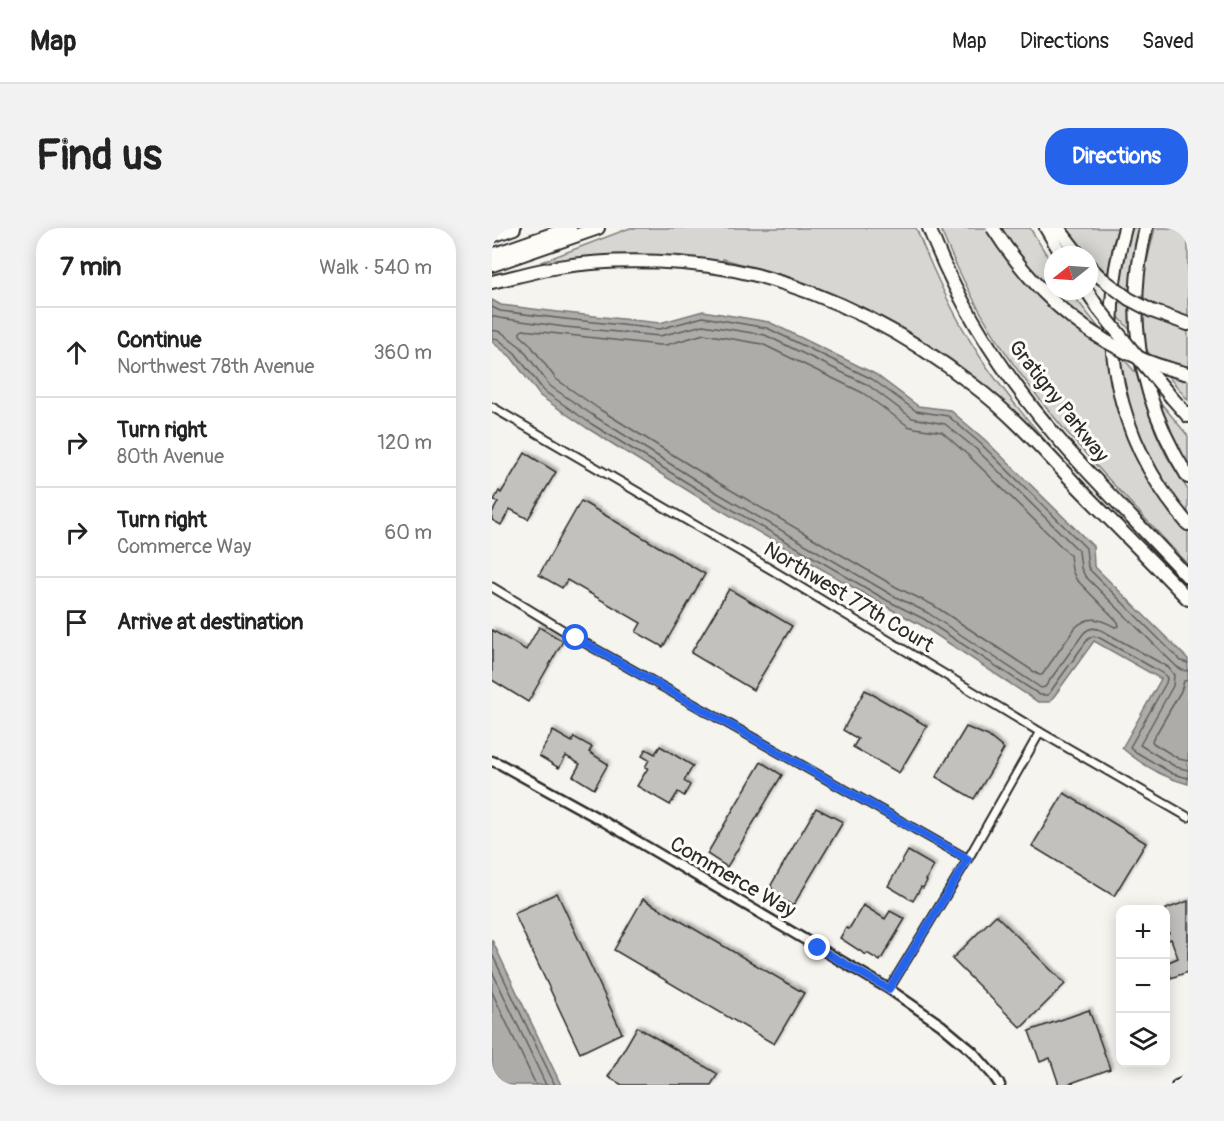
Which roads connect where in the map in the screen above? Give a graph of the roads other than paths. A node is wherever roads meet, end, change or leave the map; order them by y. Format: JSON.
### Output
{"nodes":[{"id":1,"x":514,"y":228,"type":"edge"},
{"id":2,"x":570,"y":228,"type":"edge"},
{"id":3,"x":598,"y":228,"type":"edge"},
{"id":4,"x":929,"y":228,"type":"edge"},
{"id":5,"x":993,"y":228,"type":"edge"},
{"id":6,"x":1046,"y":228,"type":"edge"},
{"id":7,"x":1058,"y":228,"type":"edge"},
{"id":8,"x":1125,"y":228,"type":"edge"},
{"id":9,"x":1146,"y":228,"type":"edge"},
{"id":10,"x":492,"y":236,"type":"edge"},
{"id":11,"x":1057,"y":246,"type":"edge"},
{"id":12,"x":1072,"y":246,"type":"edge"},
{"id":13,"x":492,"y":255,"type":"edge"},
{"id":14,"x":492,"y":266,"type":"edge"},
{"id":15,"x":1098,"y":275,"type":"edge"},
{"id":16,"x":492,"y":282,"type":"edge"},
{"id":17,"x":1092,"y":300,"type":"edge"},
{"id":18,"x":1188,"y":324,"type":"edge"},
{"id":19,"x":1188,"y":374,"type":"edge"},
{"id":20,"x":492,"y":407,"type":"edge"},
{"id":21,"x":1188,"y":416,"type":"edge"},
{"id":22,"x":1188,"y":477,"type":"edge"},
{"id":23,"x":1188,"y":524,"type":"edge"},
{"id":24,"x":1188,"y":578,"type":"edge"},
{"id":25,"x":492,"y":587,"type":"edge"},
{"id":26,"x":1188,"y":599,"type":"edge"},
{"id":27,"x":1040,"y":732,"type":"junction"},
{"id":28,"x":492,"y":760,"type":"edge"},
{"id":29,"x":1188,"y":817,"type":"edge"},
{"id":30,"x":968,"y":859,"type":"junction"},
{"id":31,"x":889,"y":989,"type":"junction"},
{"id":32,"x":1188,"y":1081,"type":"edge"},
{"id":33,"x":1000,"y":1085,"type":"edge"},
{"id":34,"x":1177,"y":1085,"type":"edge"}],
"edges":[{"from":1,"to":10,"type":"highway"},
{"from":2,"to":13,"type":"highway"},
{"from":3,"to":14,"type":"highway"},
{"from":4,"to":24,"type":"highway","name":"Gratigny Parkway"},
{"from":5,"to":19,"type":"highway","bridge":true},
{"from":6,"to":11,"type":"highway"},
{"from":7,"to":12,"type":"highway"},
{"from":8,"to":23,"type":"highway"},
{"from":9,"to":22,"type":"highway"},
{"from":15,"to":18,"type":"highway","bridge":true},
{"from":16,"to":26,"type":"highway"},
{"from":17,"to":21,"type":"highway","bridge":true},
{"from":20,"to":27,"type":"street","name":"Northwest 77th Court"},
{"from":25,"to":30,"type":"street"},
{"from":27,"to":29,"type":"street","name":"Northwest 77th Court"},
{"from":27,"to":30,"type":"street"},
{"from":28,"to":31,"type":"street","name":"Commerce Way"},
{"from":30,"to":31,"type":"street"},
{"from":31,"to":33,"type":"street","name":"Commerce Way"},
{"from":32,"to":34,"type":"street"}]}
